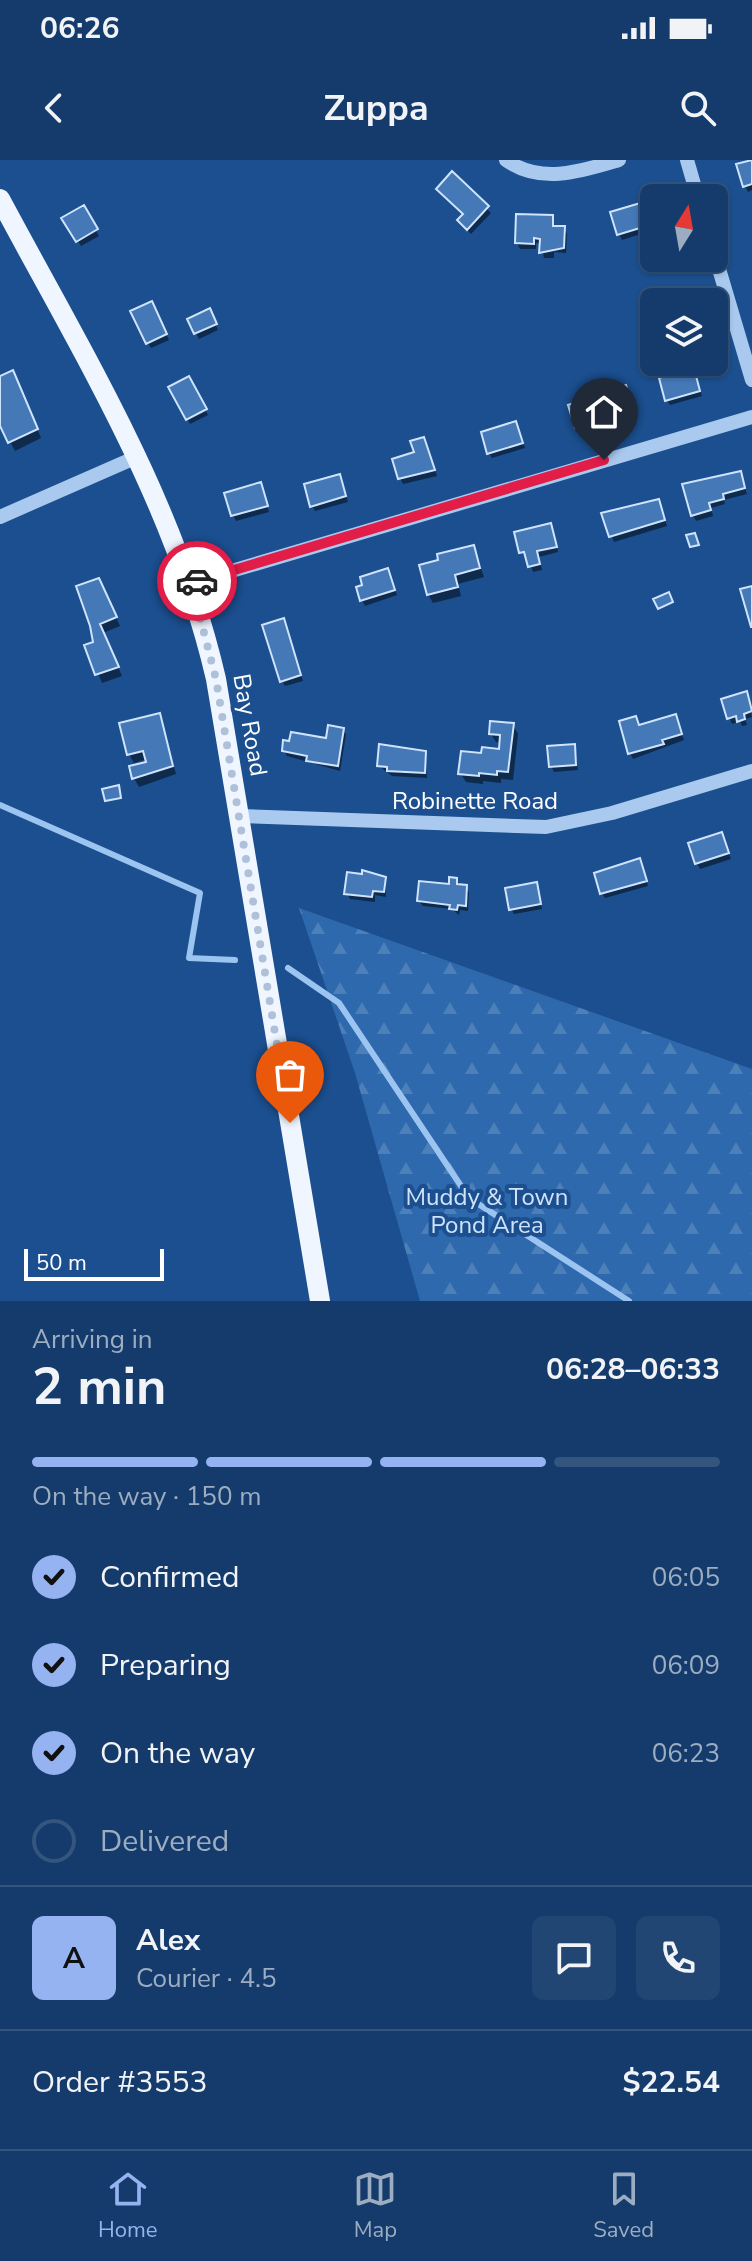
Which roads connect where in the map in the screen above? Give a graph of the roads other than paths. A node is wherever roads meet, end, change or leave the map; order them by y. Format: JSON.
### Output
{"nodes":[{"id":1,"x":506,"y":160,"type":"edge"},
{"id":2,"x":619,"y":160,"type":"edge"},
{"id":3,"x":687,"y":160,"type":"edge"},
{"id":4,"x":694,"y":184,"type":"edge"},
{"id":5,"x":0,"y":199,"type":"edge"},
{"id":6,"x":720,"y":272,"type":"edge"},
{"id":7,"x":752,"y":380,"type":"edge"},
{"id":8,"x":752,"y":417,"type":"edge"},
{"id":9,"x":139,"y":456,"type":"junction"},
{"id":10,"x":0,"y":517,"type":"edge"},
{"id":11,"x":191,"y":583,"type":"junction"},
{"id":12,"x":752,"y":771,"type":"edge"},
{"id":13,"x":239,"y":816,"type":"junction"},
{"id":14,"x":320,"y":1301,"type":"edge"}],
"edges":[{"from":1,"to":2,"type":"street"},
{"from":3,"to":4,"type":"street"},
{"from":5,"to":9,"type":"main road","name":"Bay Road"},
{"from":6,"to":7,"type":"street"},
{"from":8,"to":11,"type":"street"},
{"from":9,"to":10,"type":"street"},
{"from":9,"to":11,"type":"main road","name":"Bay Road"},
{"from":11,"to":13,"type":"main road","name":"Bay Road"},
{"from":12,"to":13,"type":"street","name":"Robinette Road"},
{"from":13,"to":14,"type":"main road","name":"Bay Road"}]}
